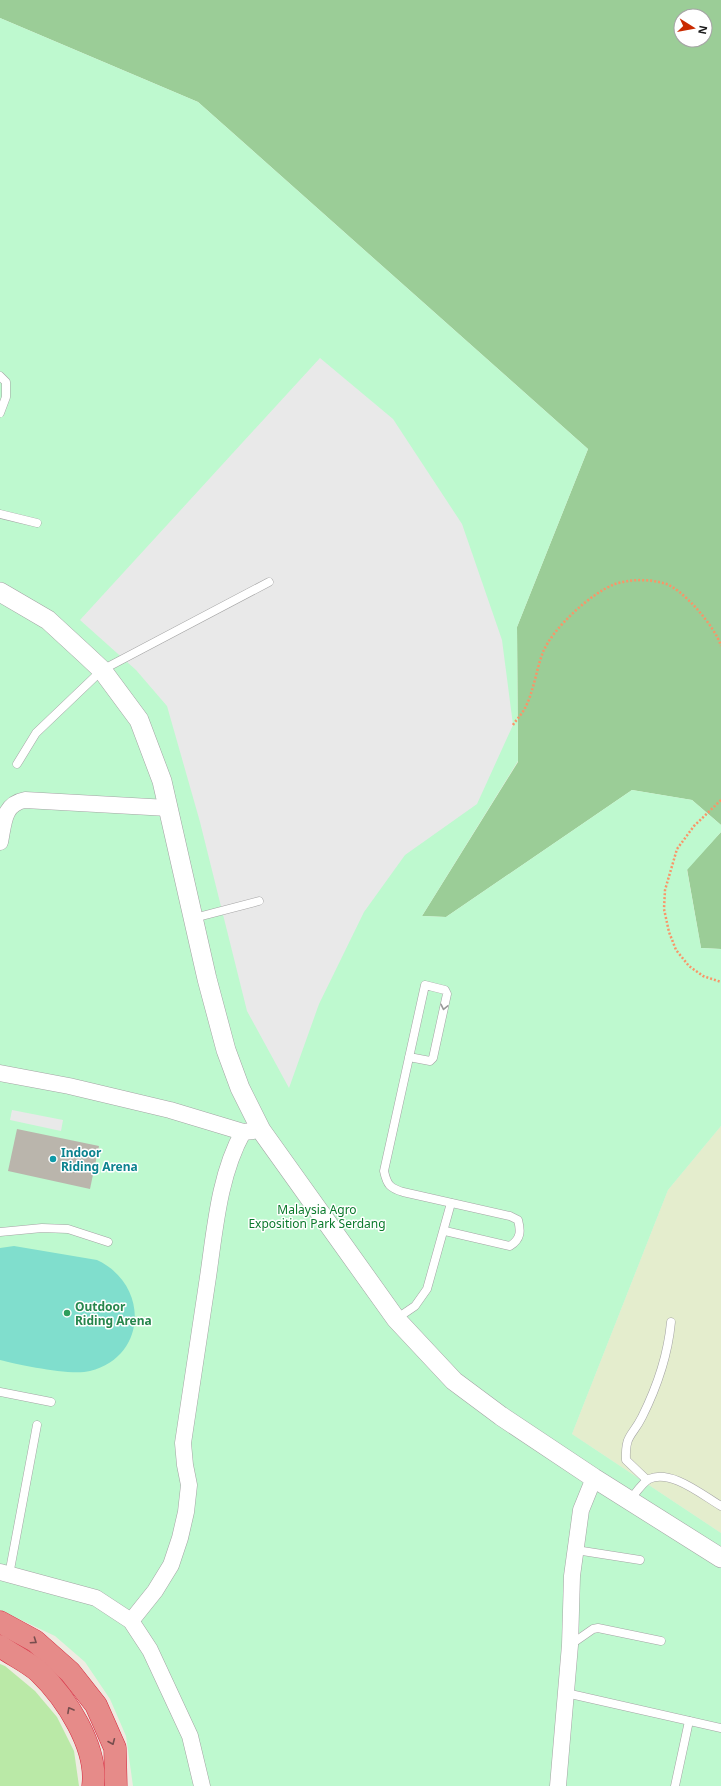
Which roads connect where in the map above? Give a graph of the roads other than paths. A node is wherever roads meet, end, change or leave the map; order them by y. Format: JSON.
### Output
{"nodes":[{"id":1,"x":0,"y":376,"type":"edge"},
{"id":2,"x":0,"y":413,"type":"edge"},
{"id":3,"x":0,"y":514,"type":"edge"},
{"id":4,"x":37,"y":523,"type":"dead end"},
{"id":5,"x":269,"y":582,"type":"dead end"},
{"id":6,"x":0,"y":592,"type":"edge"},
{"id":7,"x":102,"y":670,"type":"junction"},
{"id":8,"x":17,"y":764,"type":"dead end"},
{"id":9,"x":168,"y":808,"type":"junction"},
{"id":10,"x":0,"y":842,"type":"edge"},
{"id":11,"x":259,"y":901,"type":"dead end"},
{"id":12,"x":194,"y":918,"type":"junction"},
{"id":13,"x":409,"y":1057,"type":"junction"},
{"id":14,"x":0,"y":1073,"type":"edge"},
{"id":15,"x":252,"y":1131,"type":"junction"},
{"id":16,"x":451,"y":1203,"type":"junction"},
{"id":17,"x":444,"y":1231,"type":"junction"},
{"id":18,"x":0,"y":1232,"type":"edge"},
{"id":19,"x":108,"y":1242,"type":"dead end"},
{"id":20,"x":396,"y":1319,"type":"junction"},
{"id":21,"x":671,"y":1322,"type":"dead end"},
{"id":22,"x":0,"y":1392,"type":"edge"},
{"id":23,"x":51,"y":1402,"type":"dead end"},
{"id":24,"x":37,"y":1425,"type":"dead end"},
{"id":25,"x":594,"y":1478,"type":"junction"},
{"id":26,"x":647,"y":1480,"type":"junction"},
{"id":27,"x":630,"y":1500,"type":"junction"},
{"id":28,"x":721,"y":1506,"type":"edge"},
{"id":29,"x":576,"y":1550,"type":"junction"},
{"id":30,"x":721,"y":1558,"type":"edge"},
{"id":31,"x":640,"y":1560,"type":"dead end"},
{"id":32,"x":4,"y":1573,"type":"edge"},
{"id":33,"x":132,"y":1621,"type":"junction"},
{"id":34,"x":0,"y":1622,"type":"edge"},
{"id":35,"x":662,"y":1641,"type":"dead end"},
{"id":36,"x":570,"y":1645,"type":"junction"},
{"id":37,"x":0,"y":1646,"type":"edge"},
{"id":38,"x":566,"y":1693,"type":"junction"},
{"id":39,"x":689,"y":1721,"type":"junction"},
{"id":40,"x":721,"y":1728,"type":"edge"},
{"id":41,"x":93,"y":1786,"type":"edge"},
{"id":42,"x":116,"y":1786,"type":"edge"},
{"id":43,"x":202,"y":1786,"type":"edge"},
{"id":44,"x":558,"y":1786,"type":"edge"},
{"id":45,"x":675,"y":1786,"type":"edge"}],
"edges":[{"from":1,"to":2,"type":"lane"},
{"from":3,"to":4,"type":"lane"},
{"from":5,"to":7,"type":"lane"},
{"from":6,"to":7,"type":"street"},
{"from":7,"to":8,"type":"lane"},
{"from":7,"to":9,"type":"street"},
{"from":9,"to":10,"type":"street"},
{"from":9,"to":12,"type":"street"},
{"from":11,"to":12,"type":"lane"},
{"from":12,"to":15,"type":"street"},
{"from":13,"to":13,"type":"lane","one_way":true},
{"from":13,"to":16,"type":"lane"},
{"from":14,"to":15,"type":"street"},
{"from":15,"to":20,"type":"street"},
{"from":15,"to":33,"type":"street"},
{"from":16,"to":17,"type":"lane"},
{"from":16,"to":17,"type":"lane"},
{"from":17,"to":20,"type":"lane"},
{"from":18,"to":19,"type":"lane"},
{"from":20,"to":25,"type":"street"},
{"from":21,"to":26,"type":"lane"},
{"from":22,"to":23,"type":"lane"},
{"from":24,"to":32,"type":"lane"},
{"from":25,"to":27,"type":"street"},
{"from":25,"to":29,"type":"street"},
{"from":26,"to":27,"type":"lane"},
{"from":26,"to":28,"type":"lane"},
{"from":27,"to":30,"type":"street"},
{"from":29,"to":31,"type":"lane"},
{"from":29,"to":36,"type":"street"},
{"from":32,"to":33,"type":"street"},
{"from":33,"to":43,"type":"street"},
{"from":34,"to":42,"type":"highway","one_way":true},
{"from":35,"to":36,"type":"lane"},
{"from":36,"to":38,"type":"street"},
{"from":41,"to":37,"type":"highway","one_way":true},
{"from":38,"to":39,"type":"lane"},
{"from":38,"to":44,"type":"street"},
{"from":39,"to":40,"type":"lane"},
{"from":39,"to":45,"type":"lane"}]}
